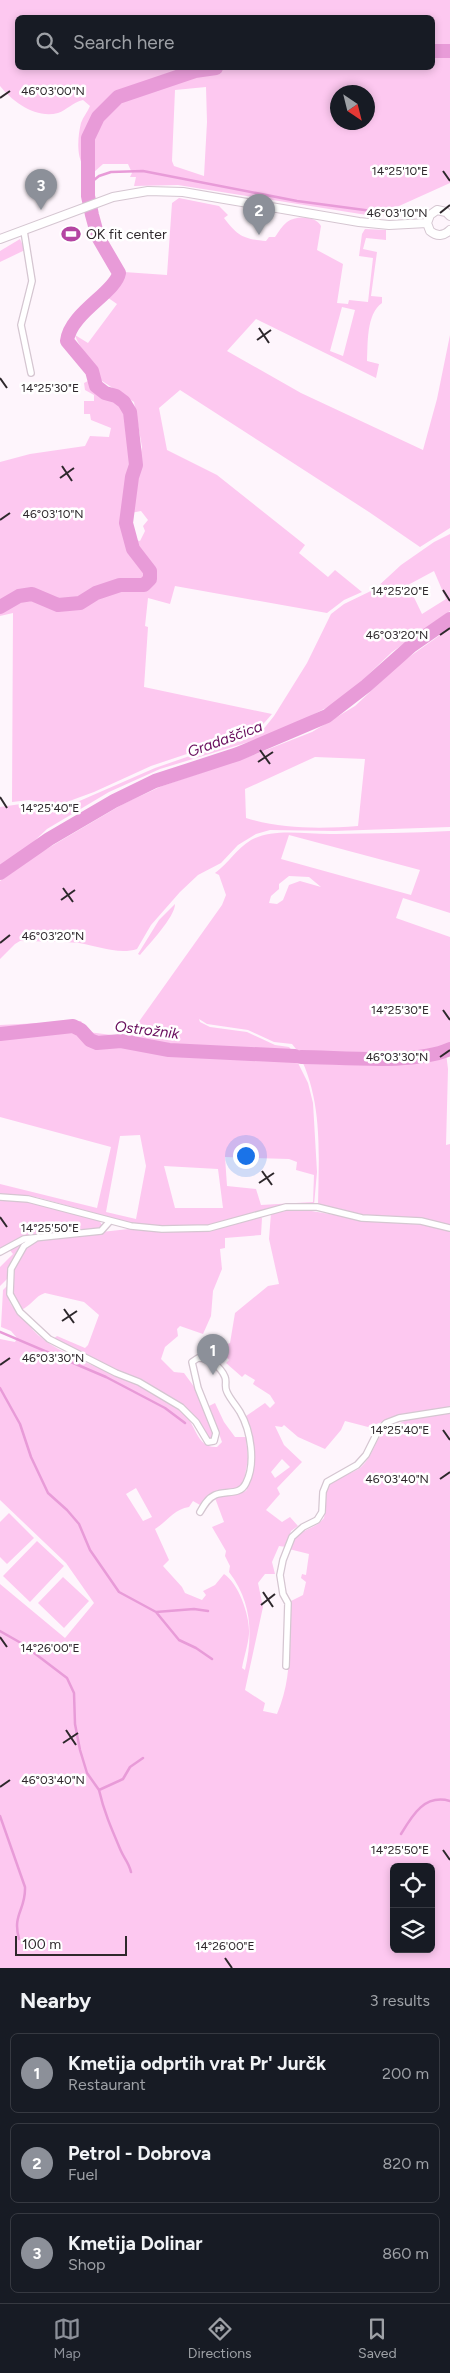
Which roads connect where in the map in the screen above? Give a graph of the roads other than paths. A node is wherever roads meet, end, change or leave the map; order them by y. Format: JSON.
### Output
{"nodes":[{"id":1,"x":449,"y":212,"type":"edge"},
{"id":2,"x":427,"y":224,"type":"junction"},
{"id":3,"x":24,"y":231,"type":"junction"},
{"id":4,"x":450,"y":231,"type":"edge"},
{"id":5,"x":0,"y":239,"type":"edge"},
{"id":6,"x":31,"y":373,"type":"dead end"},
{"id":7,"x":0,"y":1198,"type":"edge"},
{"id":8,"x":110,"y":1222,"type":"junction"},
{"id":9,"x":450,"y":1228,"type":"edge"},
{"id":10,"x":38,"y":1237,"type":"junction"},
{"id":11,"x":0,"y":1252,"type":"edge"},
{"id":12,"x":450,"y":1410,"type":"edge"},
{"id":13,"x":200,"y":1512,"type":"dead end"},
{"id":14,"x":286,"y":1666,"type":"dead end"}],
"edges":[{"from":1,"to":2,"type":"street"},
{"from":2,"to":3,"type":"street"},
{"from":2,"to":4,"type":"street"},
{"from":3,"to":5,"type":"street"},
{"from":3,"to":6,"type":"street"},
{"from":7,"to":8,"type":"street"},
{"from":8,"to":9,"type":"street"},
{"from":8,"to":10,"type":"street"},
{"from":10,"to":11,"type":"street"},
{"from":10,"to":13,"type":"street"},
{"from":12,"to":14,"type":"street"}]}
